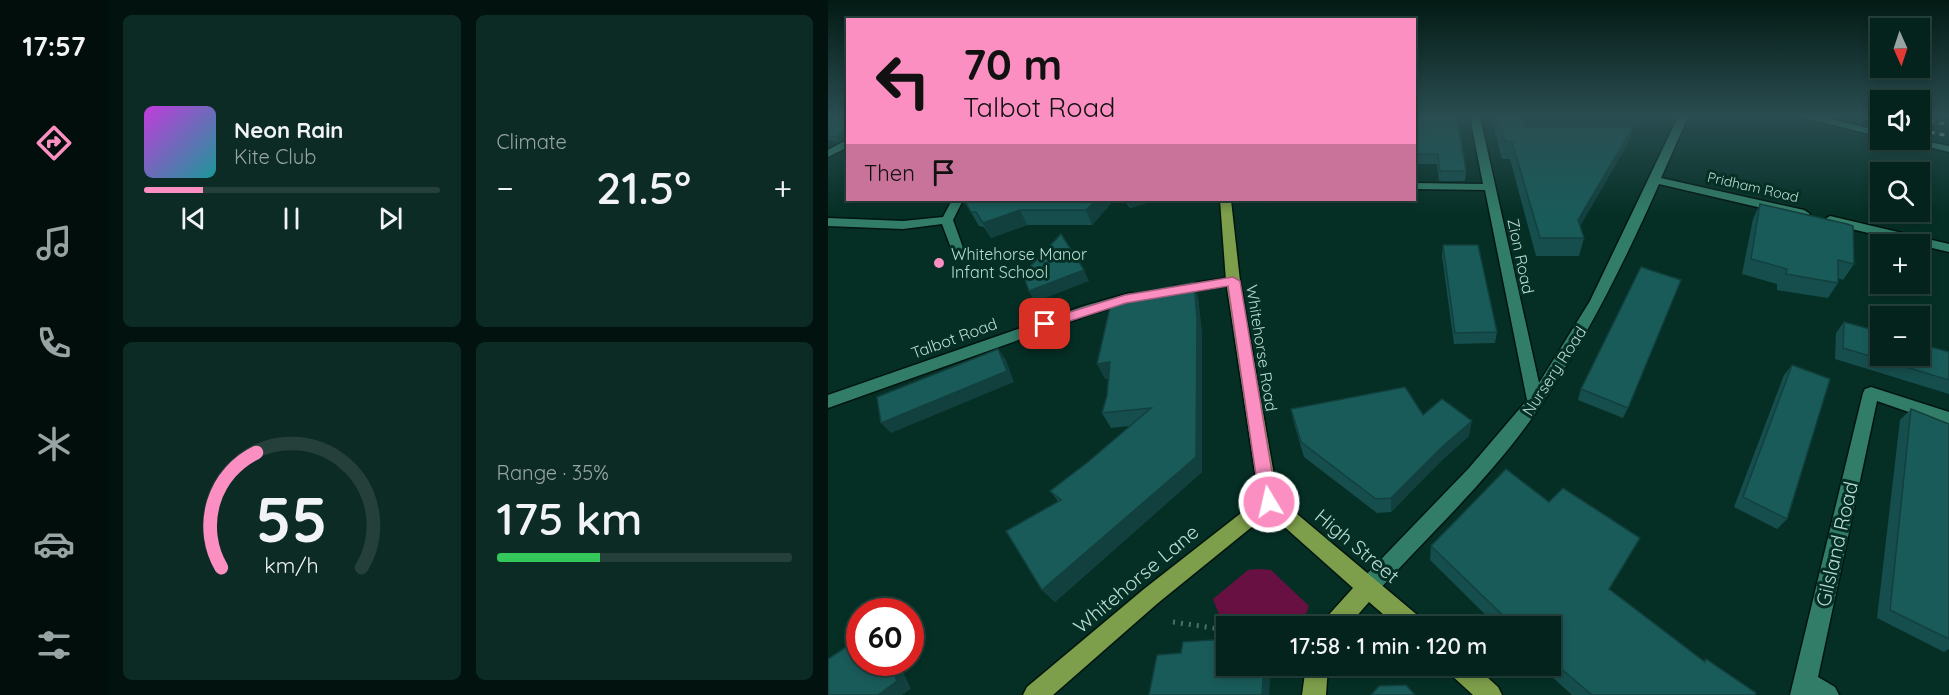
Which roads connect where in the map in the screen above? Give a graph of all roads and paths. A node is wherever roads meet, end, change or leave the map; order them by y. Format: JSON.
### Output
{"nodes":[{"id":1,"x":1481,"y":149,"type":"edge"},
{"id":2,"x":1668,"y":149,"type":"edge"},
{"id":3,"x":1654,"y":180,"type":"junction"},
{"id":4,"x":1416,"y":186,"type":"edge"},
{"id":5,"x":1490,"y":187,"type":"junction"},
{"id":6,"x":956,"y":201,"type":"edge"},
{"id":7,"x":1225,"y":201,"type":"edge"},
{"id":8,"x":947,"y":220,"type":"junction"},
{"id":9,"x":828,"y":222,"type":"edge"},
{"id":10,"x":1949,"y":248,"type":"edge"},
{"id":11,"x":960,"y":256,"type":"dead end"},
{"id":12,"x":1233,"y":281,"type":"junction"},
{"id":13,"x":1163,"y":292,"type":"edge"},
{"id":14,"x":1139,"y":296,"type":"edge"},
{"id":15,"x":828,"y":402,"type":"edge"},
{"id":16,"x":1535,"y":402,"type":"junction"},
{"id":17,"x":1949,"y":419,"type":"edge"},
{"id":18,"x":1269,"y":502,"type":"junction"},
{"id":19,"x":1369,"y":586,"type":"junction"},
{"id":20,"x":1343,"y":616,"type":"edge"},
{"id":21,"x":1402,"y":616,"type":"edge"},
{"id":22,"x":1173,"y":622,"type":"dead end"},
{"id":23,"x":1216,"y":628,"type":"edge"},
{"id":24,"x":1316,"y":676,"type":"edge"},
{"id":25,"x":1469,"y":676,"type":"edge"},
{"id":26,"x":1804,"y":689,"type":"edge"},
{"id":27,"x":1035,"y":695,"type":"edge"},
{"id":28,"x":1314,"y":695,"type":"edge"},
{"id":29,"x":1490,"y":695,"type":"edge"},
{"id":30,"x":1827,"y":695,"type":"edge"}],
"edges":[{"from":1,"to":5,"type":"street","name":"Zion Road"},
{"from":2,"to":3,"type":"street","name":"Nursery Road"},
{"from":3,"to":10,"type":"street","name":"Pridham Road"},
{"from":3,"to":16,"type":"street","name":"Nursery Road"},
{"from":4,"to":5,"type":"street"},
{"from":5,"to":16,"type":"street","name":"Zion Road"},
{"from":6,"to":8,"type":"street"},
{"from":7,"to":12,"type":"main road","name":"Whitehorse Road"},
{"from":8,"to":9,"type":"street"},
{"from":8,"to":11,"type":"street"},
{"from":12,"to":13,"type":"street"},
{"from":12,"to":18,"type":"main road","name":"Whitehorse Road"},
{"from":14,"to":15,"type":"street","name":"Talbot Road"},
{"from":16,"to":19,"type":"street","name":"Nursery Road"},
{"from":17,"to":26,"type":"street","name":"Gilsland Road"},
{"from":18,"to":19,"type":"main road","name":"High Street"},
{"from":18,"to":27,"type":"main road","name":"Whitehorse Lane"},
{"from":19,"to":20,"type":"main road"},
{"from":19,"to":21,"type":"main road","name":"High Street"},
{"from":22,"to":23,"type":"path"},
{"from":24,"to":28,"type":"main road"},
{"from":25,"to":29,"type":"main road"},
{"from":26,"to":30,"type":"street"}]}
